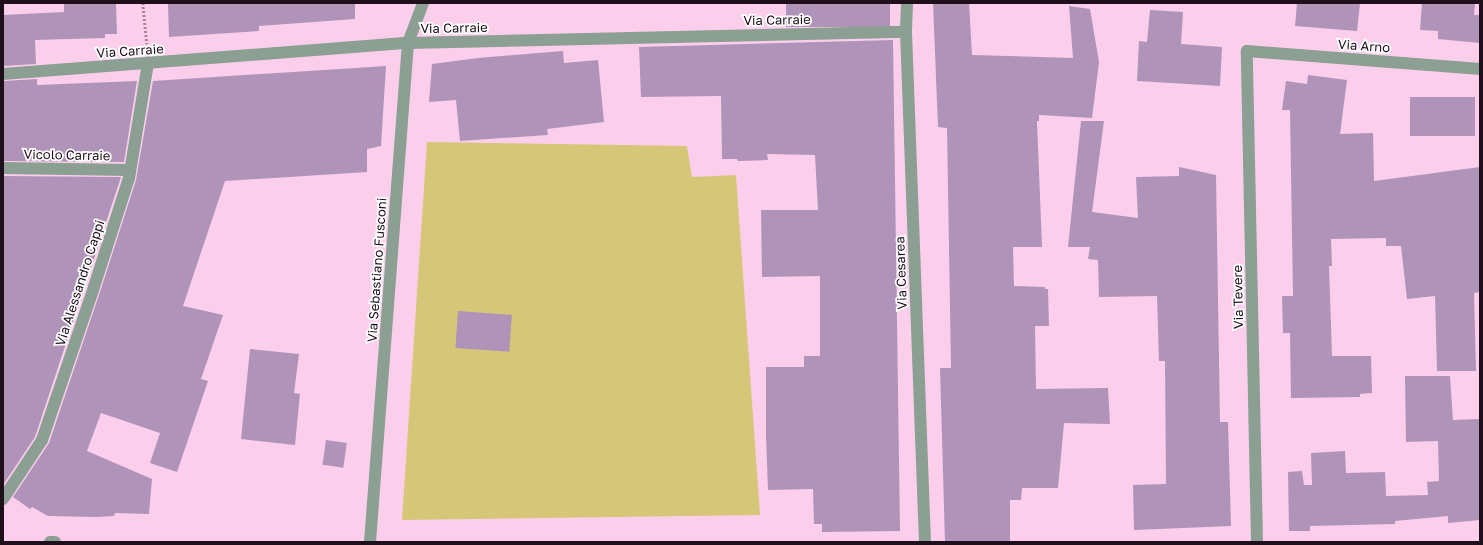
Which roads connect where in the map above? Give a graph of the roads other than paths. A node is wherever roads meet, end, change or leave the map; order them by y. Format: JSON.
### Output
{"nodes":[{"id":1,"x":423,"y":3,"type":"edge"},
{"id":2,"x":907,"y":3,"type":"edge"},
{"id":3,"x":906,"y":32,"type":"junction"},
{"id":4,"x":408,"y":42,"type":"junction"},
{"id":5,"x":1247,"y":51,"type":"joint"},
{"id":6,"x":148,"y":63,"type":"junction"},
{"id":7,"x":1480,"y":69,"type":"edge"},
{"id":8,"x":3,"y":74,"type":"edge"},
{"id":9,"x":3,"y":168,"type":"edge"},
{"id":10,"x":130,"y":170,"type":"junction"},
{"id":11,"x":3,"y":499,"type":"edge"},
{"id":12,"x":50,"y":542,"type":"edge"},
{"id":13,"x":54,"y":542,"type":"edge"},
{"id":14,"x":370,"y":542,"type":"edge"},
{"id":15,"x":925,"y":542,"type":"edge"},
{"id":16,"x":1257,"y":542,"type":"edge"}],
"edges":[{"from":1,"to":4,"type":"street","name":"Via Sebastiano Fusconi"},
{"from":2,"to":3,"type":"street","name":"Via Cesarea"},
{"from":3,"to":4,"type":"street","name":"Via Carraie"},
{"from":3,"to":15,"type":"street","name":"Via Cesarea"},
{"from":4,"to":6,"type":"street","name":"Via Carraie"},
{"from":4,"to":14,"type":"street","name":"Via Sebastiano Fusconi"},
{"from":5,"to":7,"type":"street","name":"Via Arno"},
{"from":5,"to":16,"type":"street","name":"Via Tevere"},
{"from":6,"to":8,"type":"street","name":"Via Carraie"},
{"from":6,"to":10,"type":"street","name":"Via Alessandro Cappi"},
{"from":9,"to":10,"type":"street","name":"Vicolo Carraie"},
{"from":10,"to":11,"type":"street","name":"Via Alessandro Cappi"},
{"from":12,"to":13,"type":"street"}]}
